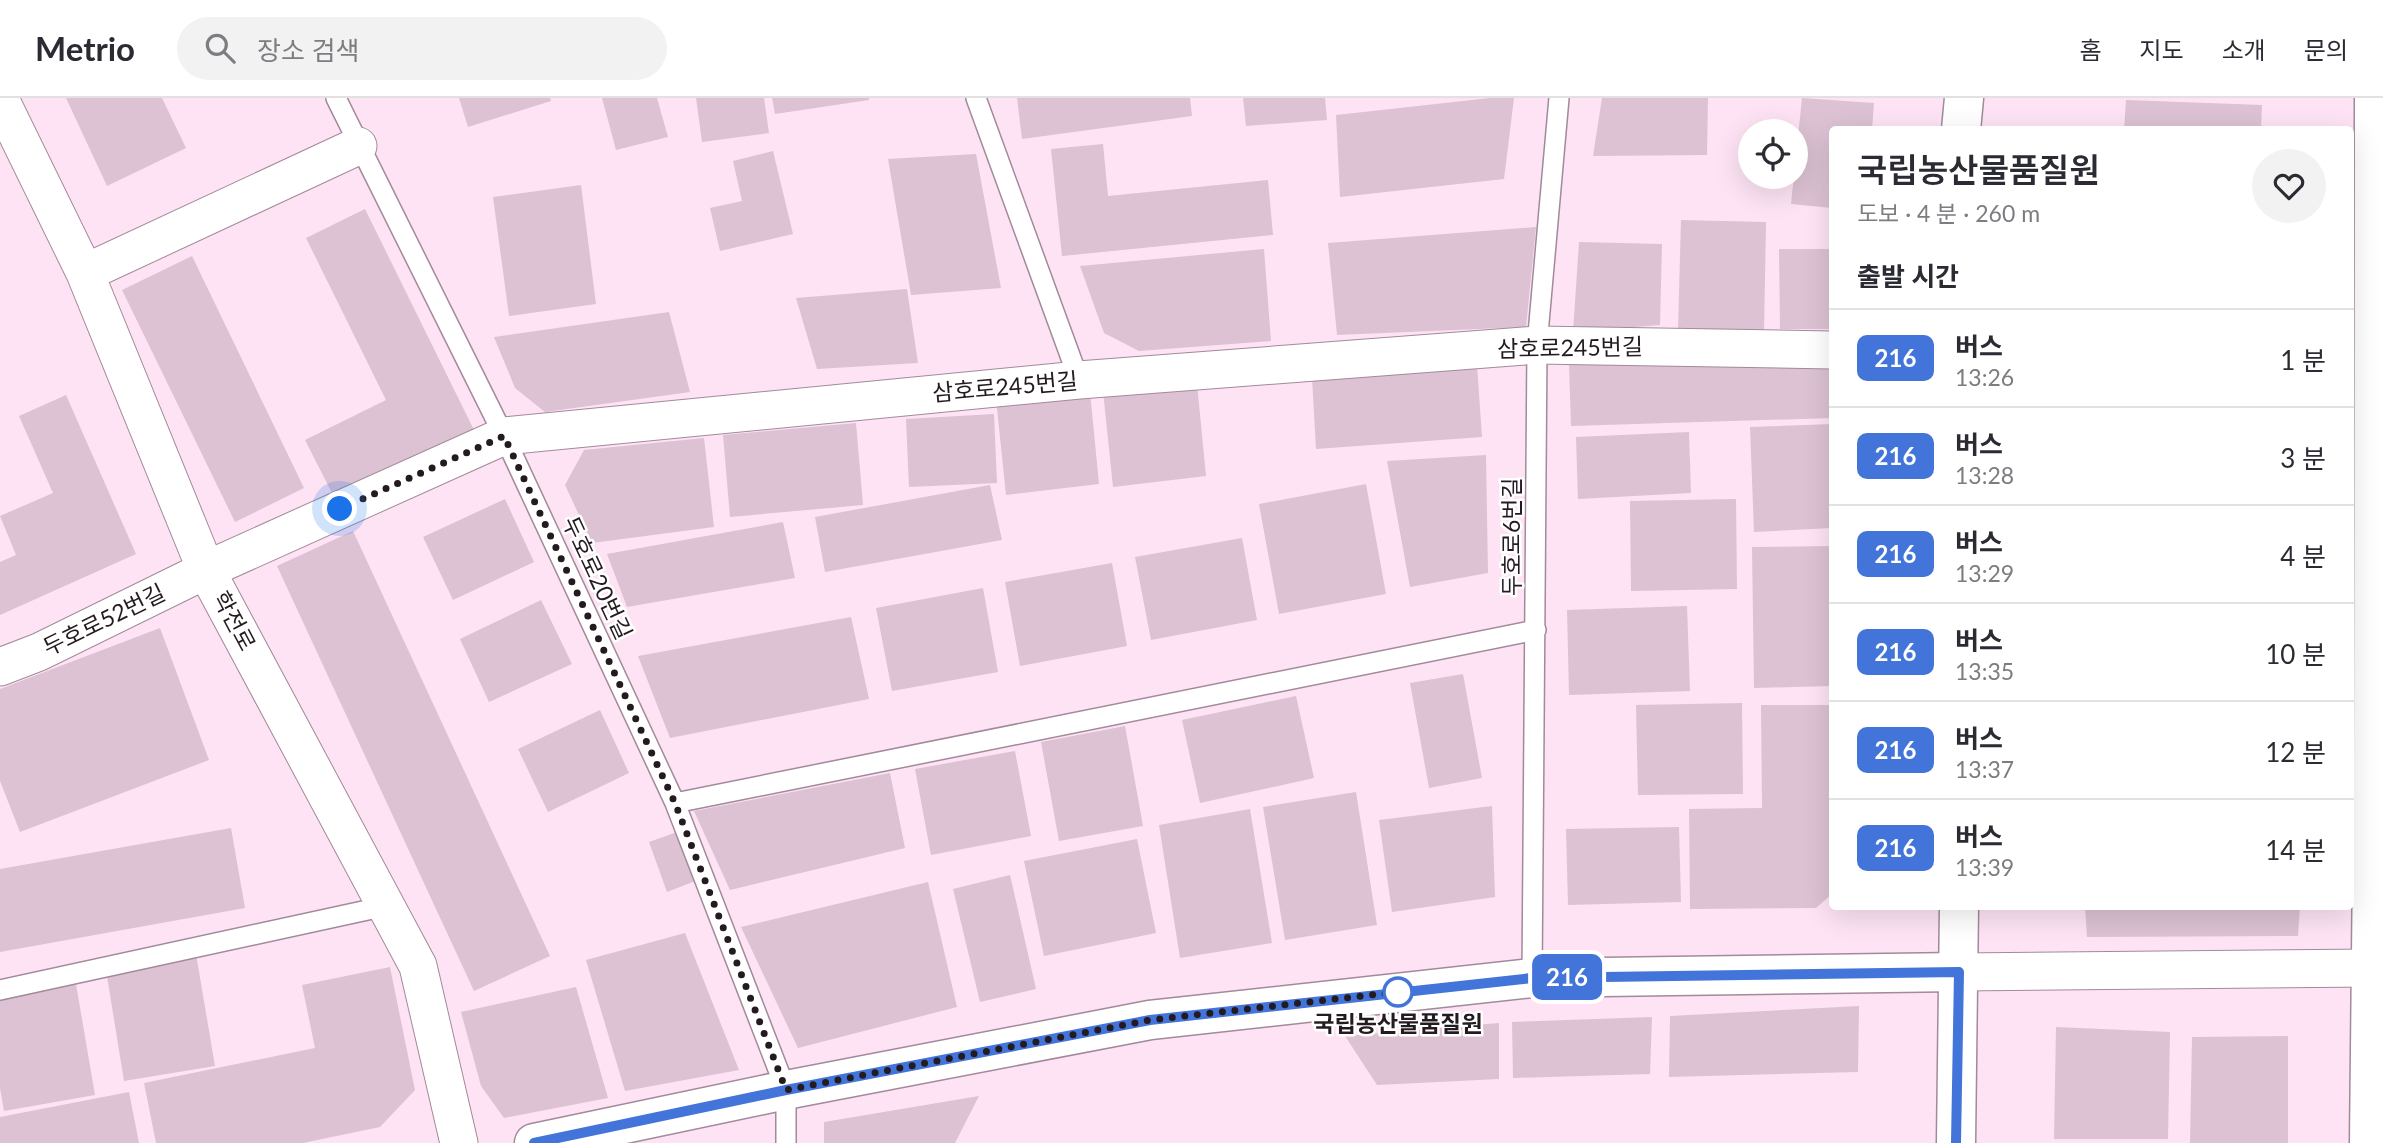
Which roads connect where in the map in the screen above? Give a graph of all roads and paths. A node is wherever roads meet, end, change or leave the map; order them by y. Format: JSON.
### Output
{"nodes":[{"id":1,"x":336,"y":98,"type":"edge"},
{"id":2,"x":976,"y":98,"type":"edge"},
{"id":3,"x":1559,"y":98,"type":"edge"},
{"id":4,"x":1964,"y":98,"type":"edge"},
{"id":5,"x":2374,"y":98,"type":"edge"},
{"id":6,"x":0,"y":99,"type":"edge"},
{"id":7,"x":1961,"y":126,"type":"edge"},
{"id":8,"x":358,"y":146,"type":"junction"},
{"id":9,"x":85,"y":273,"type":"junction"},
{"id":10,"x":1537,"y":345,"type":"junction"},
{"id":11,"x":1829,"y":350,"type":"edge"},
{"id":12,"x":1079,"y":380,"type":"junction"},
{"id":13,"x":504,"y":436,"type":"junction"},
{"id":14,"x":206,"y":570,"type":"junction"},
{"id":15,"x":1536,"y":630,"type":"junction"},
{"id":16,"x":0,"y":667,"type":"edge"},
{"id":17,"x":675,"y":803,"type":"junction"},
{"id":18,"x":386,"y":905,"type":"junction"},
{"id":19,"x":1959,"y":910,"type":"edge"},
{"id":20,"x":2372,"y":968,"type":"junction"},
{"id":21,"x":1959,"y":972,"type":"junction"},
{"id":22,"x":1532,"y":978,"type":"junction"},
{"id":23,"x":0,"y":990,"type":"edge"},
{"id":24,"x":786,"y":1090,"type":"junction"},
{"id":25,"x":460,"y":1143,"type":"edge"},
{"id":26,"x":534,"y":1143,"type":"edge"},
{"id":27,"x":786,"y":1143,"type":"edge"},
{"id":28,"x":1956,"y":1143,"type":"edge"},
{"id":29,"x":2369,"y":1143,"type":"edge"}],
"edges":[{"from":1,"to":8,"type":"lane","name":"두호로20번길"},
{"from":2,"to":12,"type":"lane"},
{"from":3,"to":10,"type":"lane","name":"두호로6번길"},
{"from":4,"to":7,"type":"street"},
{"from":5,"to":20,"type":"street"},
{"from":6,"to":9,"type":"street","name":"학전로"},
{"from":8,"to":9,"type":"street"},
{"from":8,"to":13,"type":"lane","name":"두호로20번길"},
{"from":9,"to":14,"type":"street","name":"학전로"},
{"from":10,"to":11,"type":"street","name":"삼호로245번길"},
{"from":10,"to":12,"type":"street","name":"삼호로245번길"},
{"from":10,"to":15,"type":"lane","name":"두호로6번길"},
{"from":12,"to":13,"type":"street","name":"삼호로245번길"},
{"from":13,"to":14,"type":"street","name":"삼호로245번길"},
{"from":13,"to":17,"type":"lane","name":"두호로20번길"},
{"from":14,"to":16,"type":"street","name":"두호로52번길"},
{"from":14,"to":18,"type":"street","name":"학전로"},
{"from":15,"to":17,"type":"lane"},
{"from":15,"to":22,"type":"lane","name":"두호로6번길"},
{"from":17,"to":24,"type":"lane","name":"두호로20번길"},
{"from":18,"to":23,"type":"lane"},
{"from":18,"to":25,"type":"street","name":"학전로"},
{"from":19,"to":21,"type":"street"},
{"from":20,"to":21,"type":"street"},
{"from":20,"to":29,"type":"street"},
{"from":21,"to":22,"type":"street"},
{"from":21,"to":28,"type":"street"},
{"from":22,"to":24,"type":"street"},
{"from":24,"to":26,"type":"street"},
{"from":24,"to":27,"type":"lane"}]}
